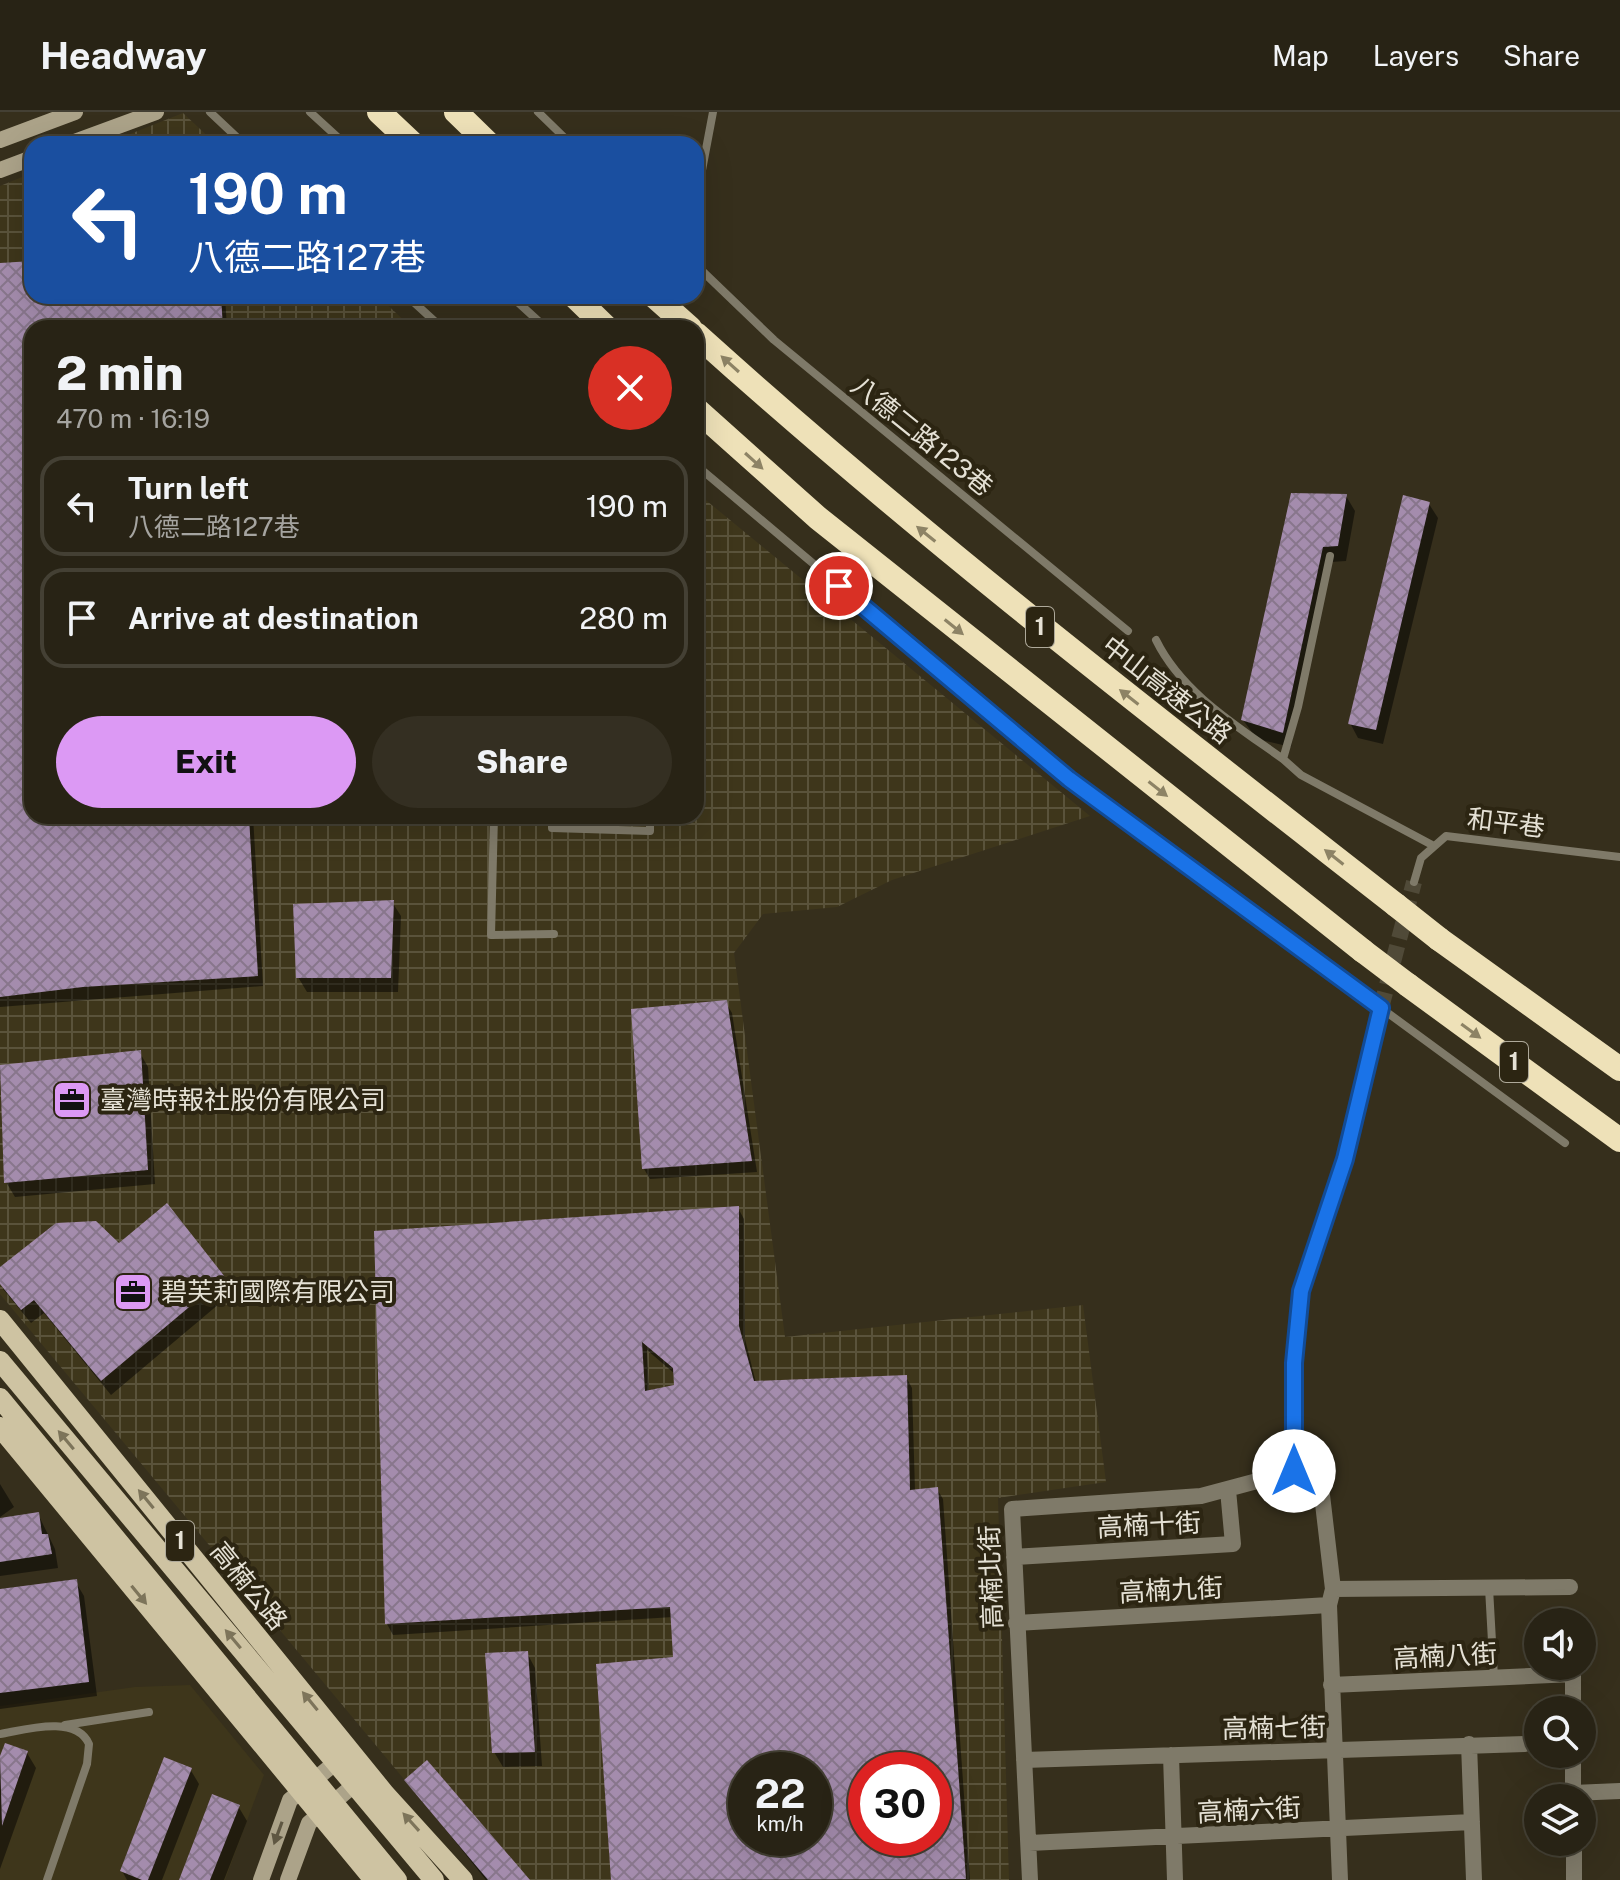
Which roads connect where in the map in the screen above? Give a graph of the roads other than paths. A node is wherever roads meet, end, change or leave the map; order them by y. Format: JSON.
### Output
{"nodes":[{"id":1,"x":75,"y":112,"type":"edge"},
{"id":2,"x":156,"y":112,"type":"edge"},
{"id":3,"x":210,"y":112,"type":"edge"},
{"id":4,"x":310,"y":112,"type":"edge"},
{"id":5,"x":379,"y":112,"type":"edge"},
{"id":6,"x":456,"y":112,"type":"edge"},
{"id":7,"x":538,"y":112,"type":"edge"},
{"id":8,"x":713,"y":112,"type":"edge"},
{"id":9,"x":91,"y":136,"type":"edge"},
{"id":10,"x":236,"y":136,"type":"edge"},
{"id":11,"x":336,"y":136,"type":"edge"},
{"id":12,"x":404,"y":136,"type":"edge"},
{"id":13,"x":481,"y":136,"type":"edge"},
{"id":14,"x":563,"y":136,"type":"edge"},
{"id":15,"x":0,"y":140,"type":"edge"},
{"id":16,"x":704,"y":160,"type":"edge"},
{"id":17,"x":24,"y":161,"type":"edge"},
{"id":18,"x":0,"y":170,"type":"edge"},
{"id":19,"x":704,"y":273,"type":"edge"},
{"id":20,"x":416,"y":304,"type":"edge"},
{"id":21,"x":520,"y":304,"type":"edge"},
{"id":22,"x":582,"y":304,"type":"edge"},
{"id":23,"x":663,"y":304,"type":"edge"},
{"id":24,"x":433,"y":320,"type":"edge"},
{"id":25,"x":537,"y":320,"type":"edge"},
{"id":26,"x":599,"y":320,"type":"edge"},
{"id":27,"x":681,"y":320,"type":"edge"},
{"id":28,"x":704,"y":341,"type":"edge"},
{"id":29,"x":704,"y":416,"type":"edge"},
{"id":30,"x":704,"y":472,"type":"edge"},
{"id":31,"x":1330,"y":556,"type":"dead end"},
{"id":32,"x":1128,"y":631,"type":"dead end"},
{"id":33,"x":1156,"y":640,"type":"dead end"},
{"id":34,"x":1283,"y":759,"type":"junction"},
{"id":35,"x":494,"y":824,"type":"edge"},
{"id":36,"x":552,"y":824,"type":"edge"},
{"id":37,"x":650,"y":824,"type":"edge"},
{"id":38,"x":1434,"y":846,"type":"junction"},
{"id":39,"x":1620,"y":857,"type":"edge"},
{"id":40,"x":1414,"y":882,"type":"tunnel mouth"},
{"id":41,"x":554,"y":934,"type":"dead end"},
{"id":42,"x":1381,"y":1008,"type":"junction"},
{"id":43,"x":1620,"y":1069,"type":"edge"},
{"id":44,"x":1620,"y":1140,"type":"edge"},
{"id":45,"x":1565,"y":1143,"type":"dead end"},
{"id":46,"x":0,"y":1320,"type":"edge"},
{"id":47,"x":0,"y":1361,"type":"edge"},
{"id":48,"x":0,"y":1398,"type":"edge"},
{"id":49,"x":0,"y":1427,"type":"edge"},
{"id":50,"x":1294,"y":1471,"type":"junction"},
{"id":51,"x":1228,"y":1490,"type":"junction"},
{"id":52,"x":1014,"y":1557,"type":"junction"},
{"id":53,"x":1489,"y":1587,"type":"junction"},
{"id":54,"x":1570,"y":1587,"type":"dead end"},
{"id":55,"x":1331,"y":1597,"type":"junction"},
{"id":56,"x":1016,"y":1623,"type":"junction"},
{"id":57,"x":1494,"y":1677,"type":"junction"},
{"id":58,"x":1331,"y":1685,"type":"junction"},
{"id":59,"x":1573,"y":1696,"type":"edge"},
{"id":60,"x":149,"y":1712,"type":"dead end"},
{"id":61,"x":52,"y":1727,"type":"junction"},
{"id":62,"x":0,"y":1734,"type":"edge"},
{"id":63,"x":1469,"y":1744,"type":"junction"},
{"id":64,"x":1524,"y":1744,"type":"edge"},
{"id":65,"x":1334,"y":1751,"type":"junction"},
{"id":66,"x":1171,"y":1755,"type":"junction"},
{"id":67,"x":1024,"y":1760,"type":"junction"},
{"id":68,"x":359,"y":1762,"type":"junction"},
{"id":69,"x":335,"y":1763,"type":"junction"},
{"id":70,"x":308,"y":1785,"type":"junction"},
{"id":71,"x":354,"y":1785,"type":"junction"},
{"id":72,"x":1620,"y":1791,"type":"edge"},
{"id":73,"x":1596,"y":1794,"type":"edge"},
{"id":74,"x":326,"y":1808,"type":"junction"},
{"id":75,"x":1472,"y":1822,"type":"junction"},
{"id":76,"x":1336,"y":1830,"type":"junction"},
{"id":77,"x":1175,"y":1837,"type":"junction"},
{"id":78,"x":1029,"y":1843,"type":"junction"},
{"id":79,"x":1574,"y":1856,"type":"edge"},
{"id":80,"x":47,"y":1880,"type":"edge"},
{"id":81,"x":261,"y":1880,"type":"edge"},
{"id":82,"x":288,"y":1880,"type":"edge"},
{"id":83,"x":374,"y":1880,"type":"edge"},
{"id":84,"x":397,"y":1880,"type":"edge"},
{"id":85,"x":434,"y":1880,"type":"edge"},
{"id":86,"x":463,"y":1880,"type":"edge"},
{"id":87,"x":1030,"y":1880,"type":"edge"},
{"id":88,"x":1175,"y":1880,"type":"edge"},
{"id":89,"x":1340,"y":1880,"type":"edge"},
{"id":90,"x":1474,"y":1880,"type":"edge"},
{"id":91,"x":1574,"y":1880,"type":"edge"}],
"edges":[{"from":1,"to":15,"type":"street"},
{"from":2,"to":9,"type":"street"},
{"from":3,"to":10,"type":"lane"},
{"from":4,"to":11,"type":"lane"},
{"from":5,"to":12,"type":"highway"},
{"from":6,"to":13,"type":"highway"},
{"from":7,"to":14,"type":"lane"},
{"from":8,"to":16,"type":"lane"},
{"from":17,"to":18,"type":"street"},
{"from":19,"to":32,"type":"lane","name":"八德二路123巷"},
{"from":20,"to":24,"type":"lane"},
{"from":21,"to":25,"type":"lane"},
{"from":22,"to":26,"type":"highway"},
{"from":23,"to":27,"type":"highway"},
{"from":43,"to":28,"type":"highway","name":"中山高速公路","number":"1","one_way":true,"bridge":true},
{"from":29,"to":44,"type":"highway","number":"1","one_way":true,"bridge":true},
{"from":30,"to":42,"type":"lane"},
{"from":31,"to":34,"type":"lane"},
{"from":33,"to":34,"type":"lane"},
{"from":34,"to":38,"type":"lane"},
{"from":35,"to":41,"type":"lane"},
{"from":36,"to":37,"type":"lane"},
{"from":38,"to":39,"type":"lane","name":"和平巷"},
{"from":38,"to":40,"type":"lane","name":"和平巷"},
{"from":42,"to":45,"type":"lane"},
{"from":42,"to":50,"type":"street"},
{"from":68,"to":46,"type":"main road","name":"高楠公路","number":"1","one_way":true},
{"from":69,"to":47,"type":"main road","name":"高楠公路","number":"1","one_way":true},
{"from":48,"to":70,"type":"main road","number":"1"},
{"from":49,"to":70,"type":"main road","number":"1","one_way":true},
{"from":50,"to":51,"type":"street","name":"高楠北街"},
{"from":50,"to":55,"type":"street"},
{"from":51,"to":52,"type":"street","name":"高楠北街"},
{"from":51,"to":52,"type":"street","name":"高楠十街"},
{"from":52,"to":56,"type":"street","name":"高楠北街"},
{"from":53,"to":54,"type":"street","name":"高楠九街"},
{"from":53,"to":55,"type":"street","name":"高楠九街"},
{"from":53,"to":57,"type":"lane"},
{"from":55,"to":56,"type":"street","name":"高楠九街"},
{"from":55,"to":58,"type":"street"},
{"from":56,"to":67,"type":"street","name":"高楠北街"},
{"from":57,"to":58,"type":"street","name":"高楠八街"},
{"from":57,"to":59,"type":"street","name":"高楠八街"},
{"from":58,"to":65,"type":"street"},
{"from":60,"to":61,"type":"lane"},
{"from":61,"to":62,"type":"lane"},
{"from":61,"to":80,"type":"lane"},
{"from":63,"to":64,"type":"street","name":"高楠七街"},
{"from":63,"to":65,"type":"street","name":"高楠七街"},
{"from":63,"to":75,"type":"street"},
{"from":65,"to":66,"type":"street","name":"高楠七街"},
{"from":65,"to":76,"type":"street"},
{"from":66,"to":67,"type":"street","name":"高楠七街"},
{"from":66,"to":77,"type":"street"},
{"from":67,"to":78,"type":"street","name":"高楠北街"},
{"from":68,"to":69,"type":"street"},
{"from":68,"to":71,"type":"street"},
{"from":86,"to":68,"type":"main road","name":"高楠公路","number":"1","one_way":true},
{"from":69,"to":70,"type":"street"},
{"from":69,"to":71,"type":"main road","name":"高楠公路","number":"1"},
{"from":70,"to":74,"type":"main road","number":"1"},
{"from":70,"to":81,"type":"street","one_way":true},
{"from":71,"to":74,"type":"street"},
{"from":71,"to":85,"type":"main road","name":"高楠公路","number":"1"},
{"from":72,"to":73,"type":"street"},
{"from":74,"to":82,"type":"street"},
{"from":74,"to":83,"type":"main road","number":"1"},
{"from":74,"to":84,"type":"main road","number":"1"},
{"from":75,"to":76,"type":"street","name":"高楠六街"},
{"from":75,"to":90,"type":"street"},
{"from":76,"to":77,"type":"street","name":"高楠六街"},
{"from":76,"to":89,"type":"street"},
{"from":77,"to":78,"type":"street","name":"高楠六街"},
{"from":77,"to":88,"type":"street"},
{"from":78,"to":87,"type":"street","name":"高楠北街"},
{"from":79,"to":91,"type":"street"}]}
